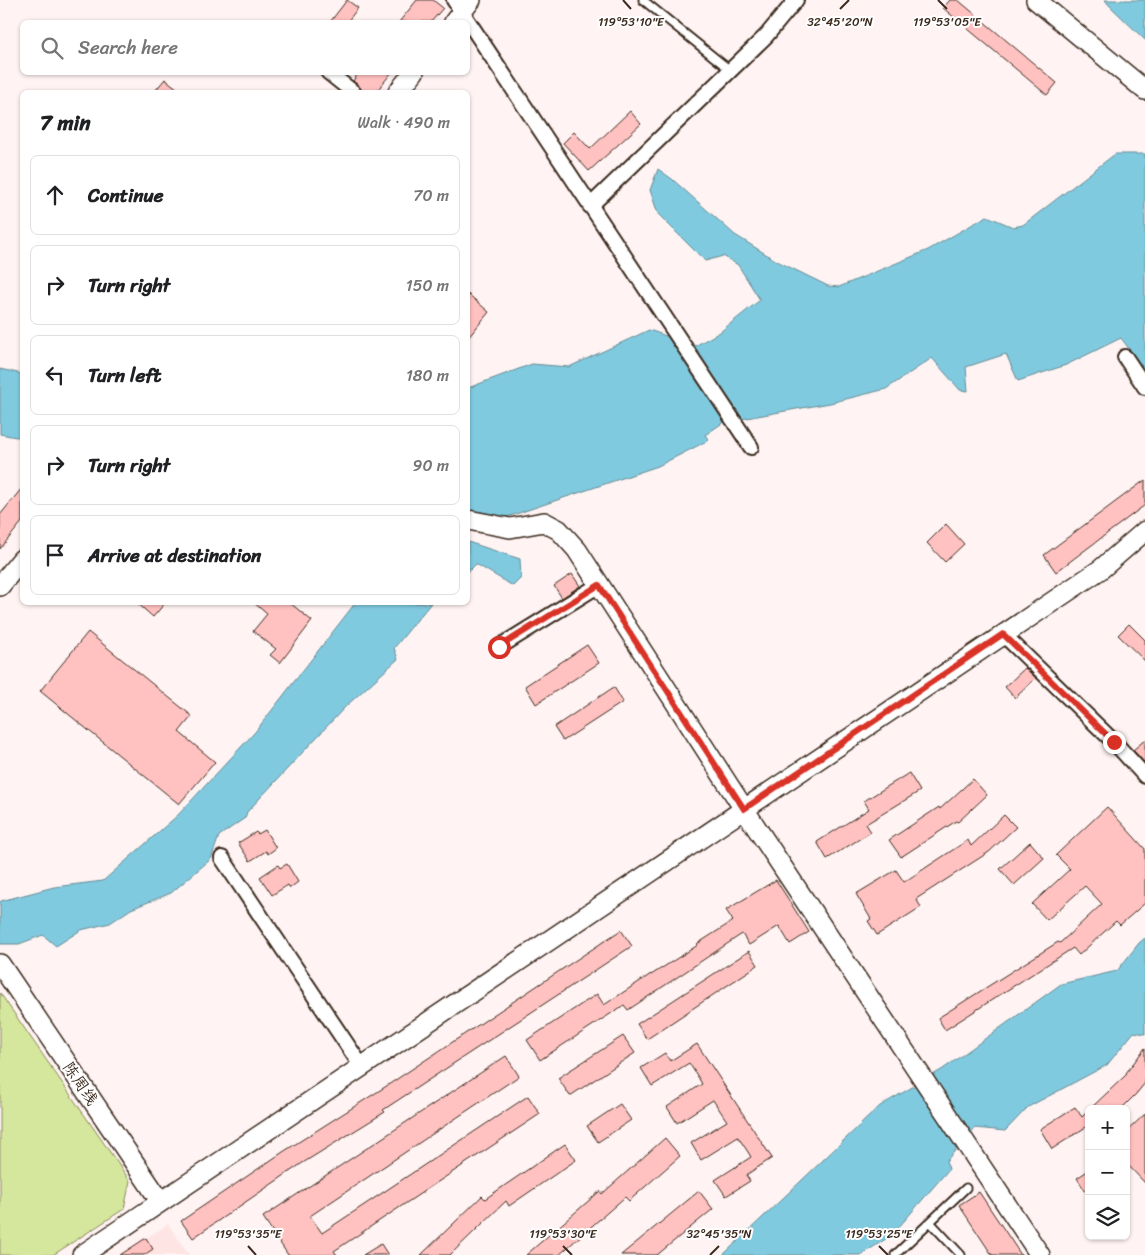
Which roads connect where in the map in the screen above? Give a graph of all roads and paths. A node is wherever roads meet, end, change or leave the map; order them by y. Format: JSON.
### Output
{"nodes":[{"id":1,"x":643,"y":0,"type":"edge"},
{"id":2,"x":796,"y":0,"type":"edge"},
{"id":3,"x":1036,"y":0,"type":"edge"},
{"id":4,"x":460,"y":9,"type":"edge"},
{"id":5,"x":467,"y":20,"type":"edge"},
{"id":6,"x":470,"y":24,"type":"edge"},
{"id":7,"x":730,"y":70,"type":"junction"},
{"id":8,"x":332,"y":75,"type":"edge"},
{"id":9,"x":412,"y":75,"type":"edge"},
{"id":10,"x":351,"y":90,"type":"edge"},
{"id":11,"x":400,"y":90,"type":"edge"},
{"id":12,"x":1145,"y":90,"type":"edge"},
{"id":13,"x":590,"y":206,"type":"junction"},
{"id":14,"x":1125,"y":358,"type":"dead end"},
{"id":15,"x":1145,"y":387,"type":"edge"},
{"id":16,"x":751,"y":447,"type":"dead end"},
{"id":17,"x":470,"y":520,"type":"edge"},
{"id":18,"x":1145,"y":531,"type":"edge"},
{"id":19,"x":20,"y":561,"type":"edge"},
{"id":20,"x":599,"y":585,"type":"junction"},
{"id":21,"x":0,"y":586,"type":"edge"},
{"id":22,"x":1003,"y":634,"type":"junction"},
{"id":23,"x":499,"y":647,"type":"dead end"},
{"id":24,"x":1145,"y":776,"type":"edge"},
{"id":25,"x":744,"y":809,"type":"junction"},
{"id":26,"x":222,"y":858,"type":"dead end"},
{"id":27,"x":0,"y":964,"type":"edge"},
{"id":28,"x":362,"y":1067,"type":"junction"},
{"id":29,"x":966,"y":1188,"type":"dead end"},
{"id":30,"x":161,"y":1202,"type":"junction"},
{"id":31,"x":930,"y":1222,"type":"junction"},
{"id":32,"x":82,"y":1255,"type":"edge"},
{"id":33,"x":895,"y":1255,"type":"edge"},
{"id":34,"x":961,"y":1255,"type":"edge"},
{"id":35,"x":1040,"y":1255,"type":"edge"}],
"edges":[{"from":1,"to":7,"type":"lane"},
{"from":2,"to":7,"type":"street"},
{"from":3,"to":12,"type":"street"},
{"from":4,"to":5,"type":"street"},
{"from":6,"to":13,"type":"street"},
{"from":7,"to":13,"type":"street"},
{"from":8,"to":10,"type":"street"},
{"from":9,"to":11,"type":"street"},
{"from":13,"to":16,"type":"street"},
{"from":14,"to":15,"type":"street"},
{"from":17,"to":20,"type":"street"},
{"from":18,"to":22,"type":"street"},
{"from":19,"to":21,"type":"street"},
{"from":20,"to":23,"type":"street"},
{"from":20,"to":25,"type":"street"},
{"from":22,"to":24,"type":"street"},
{"from":22,"to":25,"type":"street"},
{"from":25,"to":28,"type":"street"},
{"from":25,"to":35,"type":"street"},
{"from":26,"to":28,"type":"street"},
{"from":27,"to":30,"type":"street","name":"陈周线"},
{"from":28,"to":30,"type":"street"},
{"from":29,"to":31,"type":"lane"},
{"from":30,"to":32,"type":"street"},
{"from":31,"to":33,"type":"lane"},
{"from":31,"to":34,"type":"lane"}]}
